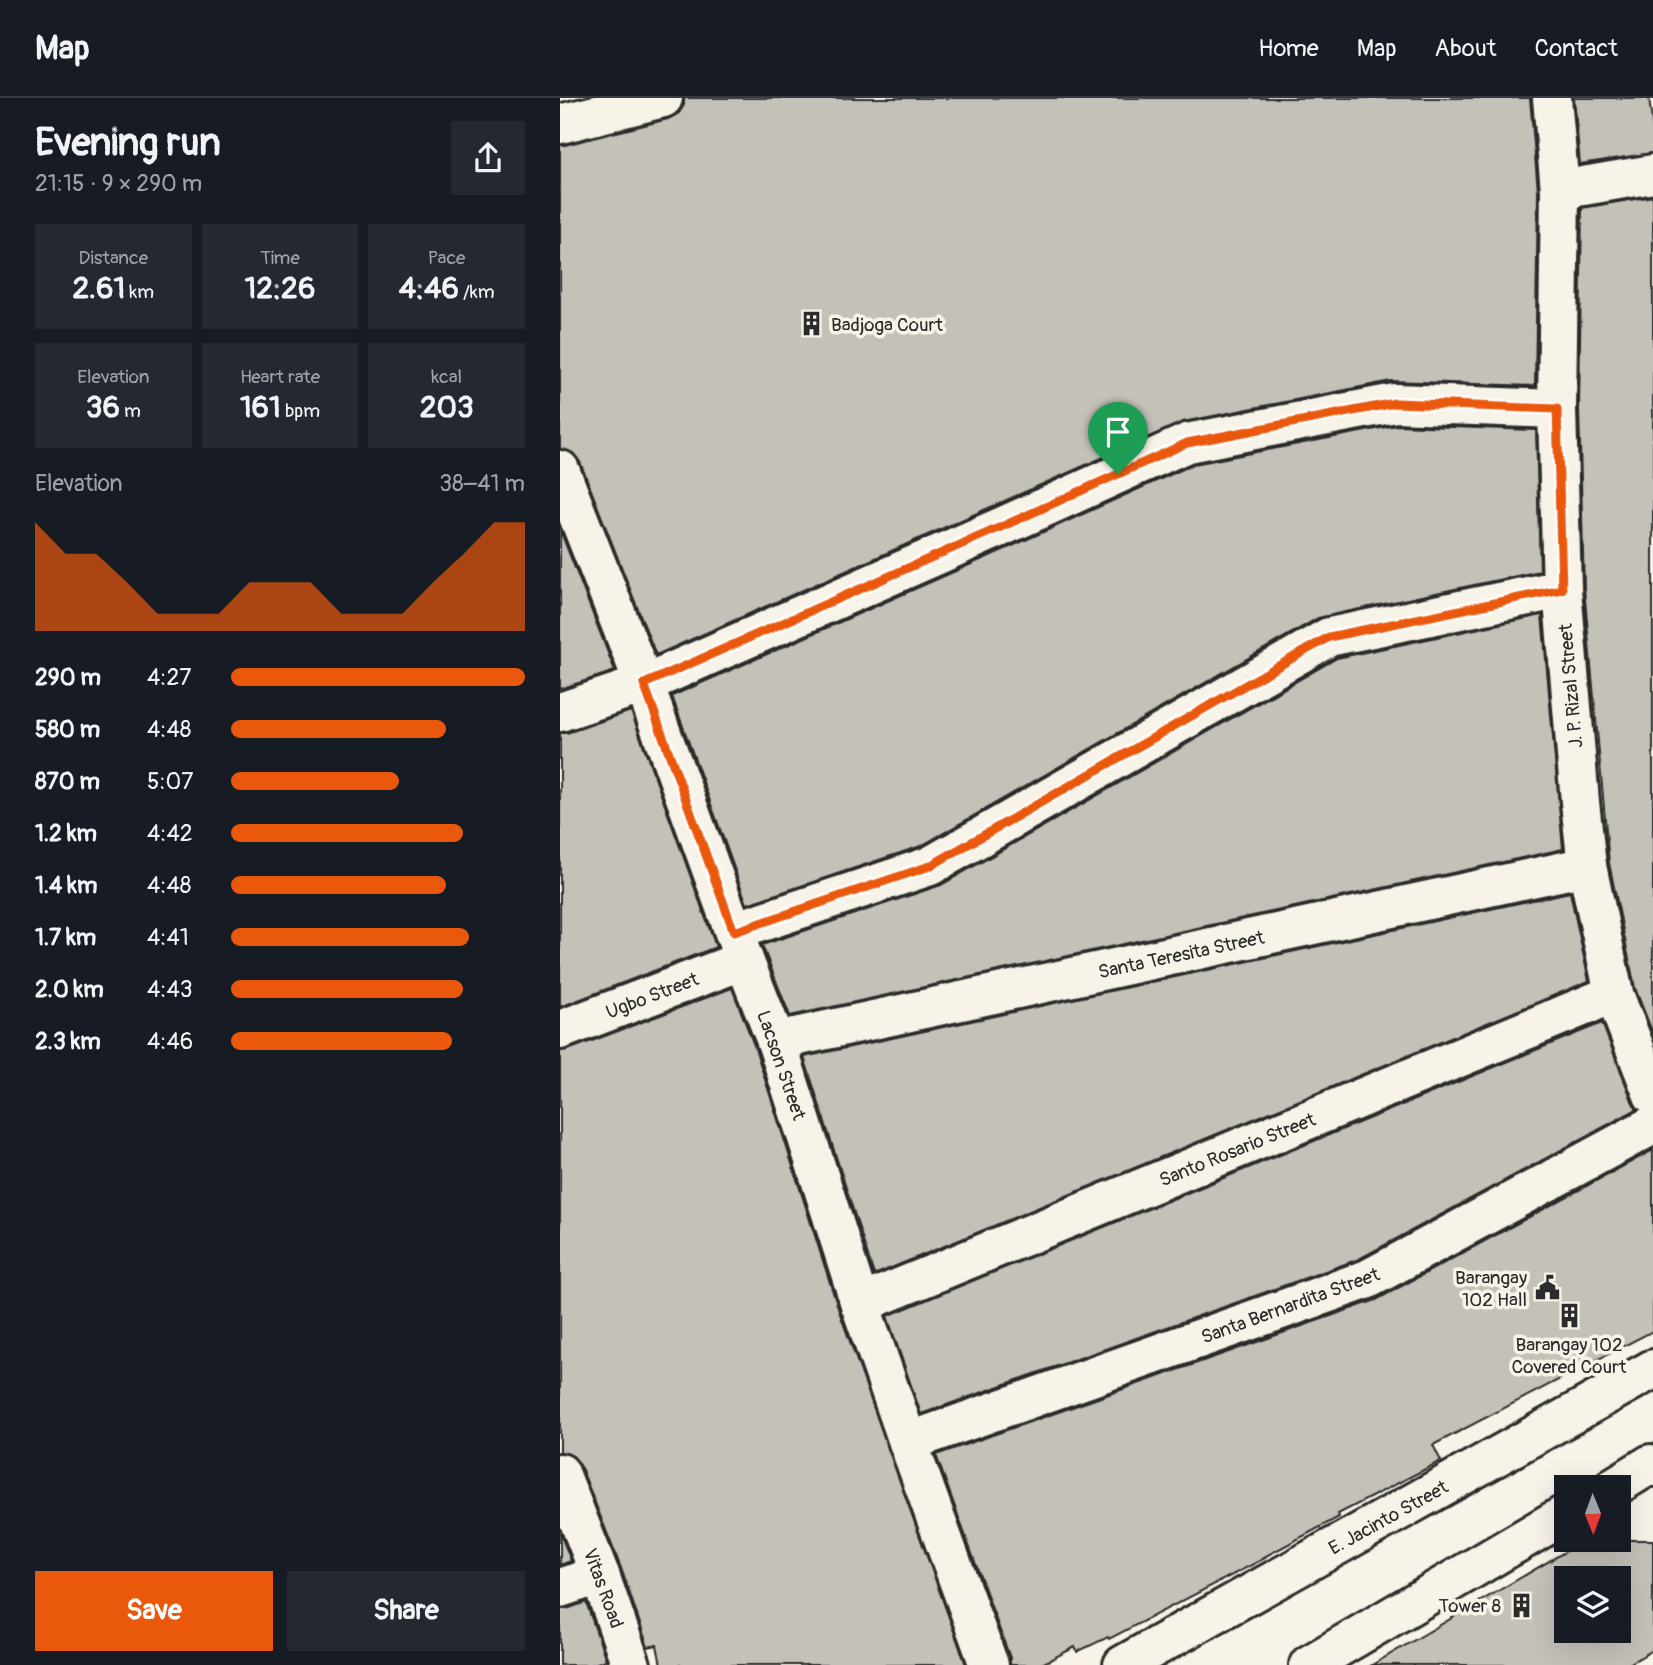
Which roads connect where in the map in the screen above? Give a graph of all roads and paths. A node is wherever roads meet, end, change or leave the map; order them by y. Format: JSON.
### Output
{"nodes":[{"id":1,"x":663,"y":98,"type":"edge"},
{"id":2,"x":1552,"y":98,"type":"edge"},
{"id":3,"x":560,"y":124,"type":"edge"},
{"id":4,"x":1653,"y":174,"type":"edge"},
{"id":5,"x":1560,"y":190,"type":"junction"},
{"id":6,"x":1557,"y":409,"type":"junction"},
{"id":7,"x":560,"y":470,"type":"edge"},
{"id":8,"x":1562,"y":589,"type":"junction"},
{"id":9,"x":644,"y":684,"type":"junction"},
{"id":10,"x":560,"y":712,"type":"edge"},
{"id":11,"x":1587,"y":866,"type":"junction"},
{"id":12,"x":739,"y":946,"type":"junction"},
{"id":13,"x":1614,"y":994,"type":"junction"},
{"id":14,"x":560,"y":1030,"type":"edge"},
{"id":15,"x":776,"y":1041,"type":"junction"},
{"id":16,"x":1651,"y":1083,"type":"edge"},
{"id":17,"x":1653,"y":1125,"type":"edge"},
{"id":18,"x":860,"y":1304,"type":"junction"},
{"id":19,"x":1653,"y":1369,"type":"edge"},
{"id":20,"x":908,"y":1442,"type":"junction"},
{"id":21,"x":1653,"y":1467,"type":"edge"},
{"id":22,"x":560,"y":1473,"type":"edge"},
{"id":23,"x":1631,"y":1476,"type":"edge"},
{"id":24,"x":1554,"y":1521,"type":"edge"},
{"id":25,"x":600,"y":1575,"type":"junction"},
{"id":26,"x":560,"y":1588,"type":"edge"},
{"id":27,"x":631,"y":1665,"type":"edge"},
{"id":28,"x":989,"y":1665,"type":"edge"},
{"id":29,"x":1123,"y":1665,"type":"edge"},
{"id":30,"x":1309,"y":1665,"type":"edge"}],
"edges":[{"from":1,"to":3,"type":"street"},
{"from":2,"to":5,"type":"street","name":"J. P. Rizal Street"},
{"from":4,"to":5,"type":"street"},
{"from":5,"to":6,"type":"street","name":"J. P. Rizal Street"},
{"from":6,"to":8,"type":"street","name":"J. P. Rizal Street"},
{"from":6,"to":9,"type":"street"},
{"from":7,"to":9,"type":"street","name":"Lacson Street"},
{"from":8,"to":11,"type":"street","name":"J. P. Rizal Street"},
{"from":8,"to":12,"type":"street","name":"Ugbo Street"},
{"from":9,"to":10,"type":"street"},
{"from":9,"to":12,"type":"street","name":"Lacson Street"},
{"from":11,"to":13,"type":"street","name":"J. P. Rizal Street"},
{"from":11,"to":15,"type":"street","name":"Santa Teresita Street"},
{"from":12,"to":14,"type":"street","name":"Ugbo Street"},
{"from":12,"to":15,"type":"street","name":"Lacson Street"},
{"from":13,"to":16,"type":"street","name":"J. P. Rizal Street"},
{"from":13,"to":18,"type":"street","name":"Santo Rosario Street"},
{"from":15,"to":18,"type":"street","name":"Lacson Street"},
{"from":17,"to":20,"type":"street","name":"Santa Bernardita Street"},
{"from":18,"to":20,"type":"street","name":"Lacson Street"},
{"from":19,"to":29,"type":"street","name":"E. Jacinto Street"},
{"from":20,"to":28,"type":"street","name":"Lacson Street"},
{"from":21,"to":23,"type":"street"},
{"from":22,"to":25,"type":"street","name":"Vitas Road"},
{"from":24,"to":30,"type":"street"},
{"from":25,"to":26,"type":"street"},
{"from":25,"to":27,"type":"street","name":"Vitas Road"}]}
